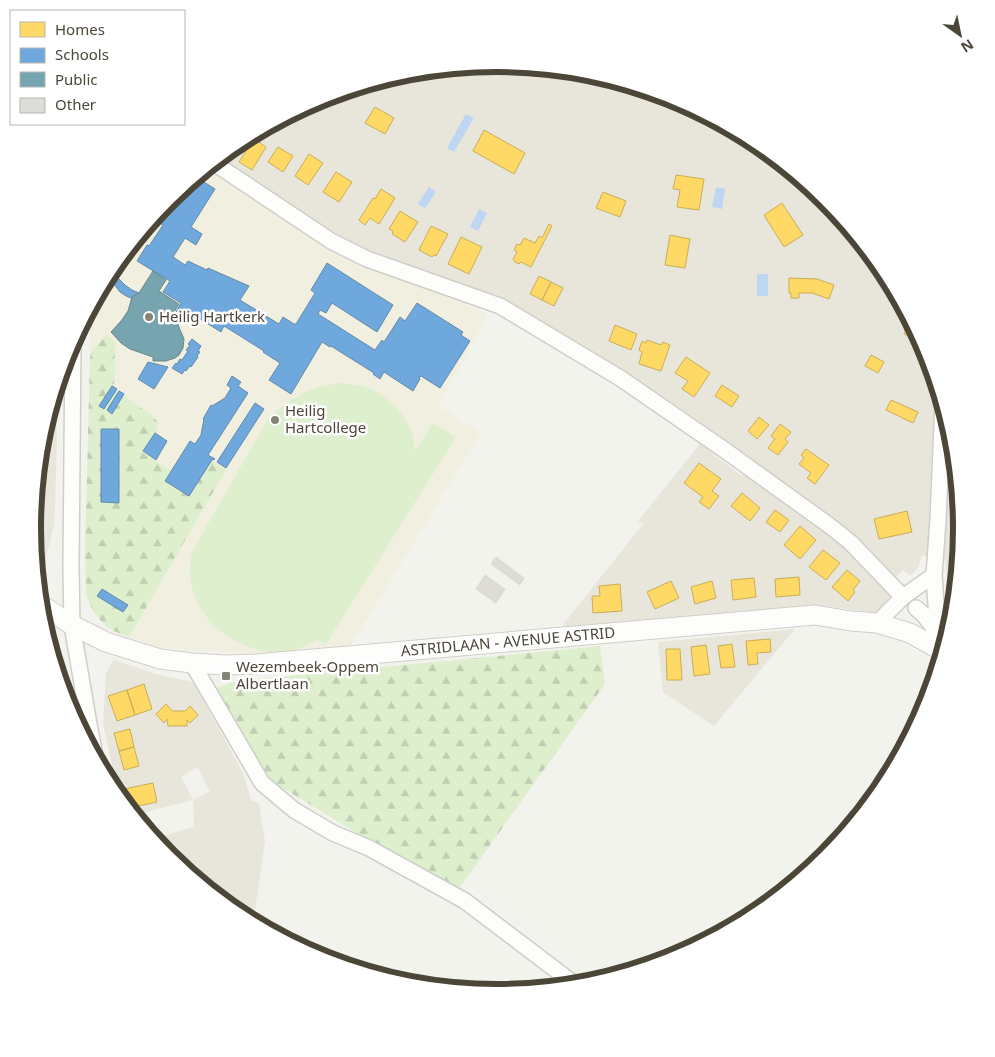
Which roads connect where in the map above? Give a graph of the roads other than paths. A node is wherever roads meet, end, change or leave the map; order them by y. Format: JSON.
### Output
{"nodes":[{"id":1,"x":220,"y":167,"type":"edge"},
{"id":2,"x":73,"y":362,"type":"edge"},
{"id":3,"x":942,"y":426,"type":"edge"},
{"id":4,"x":934,"y":575,"type":"junction"},
{"id":5,"x":903,"y":597,"type":"junction"},
{"id":6,"x":916,"y":608,"type":"dead end"},
{"id":7,"x":49,"y":610,"type":"edge"},
{"id":8,"x":877,"y":623,"type":"junction"},
{"id":9,"x":72,"y":626,"type":"junction"},
{"id":10,"x":940,"y":640,"type":"edge"},
{"id":11,"x":939,"y":643,"type":"edge"},
{"id":12,"x":939,"y":644,"type":"edge"},
{"id":13,"x":192,"y":663,"type":"junction"},
{"id":14,"x":91,"y":736,"type":"edge"},
{"id":15,"x":568,"y":979,"type":"edge"}],
"edges":[{"from":1,"to":5,"type":"street"},
{"from":2,"to":9,"type":"street"},
{"from":3,"to":4,"type":"street"},
{"from":4,"to":5,"type":"street"},
{"from":4,"to":10,"type":"street"},
{"from":5,"to":8,"type":"street"},
{"from":6,"to":11,"type":"street"},
{"from":7,"to":9,"type":"street","name":"ASTRIDLAAN - AVENUE ASTRID"},
{"from":8,"to":12,"type":"street","name":"ASTRIDLAAN - AVENUE ASTRID"},
{"from":8,"to":13,"type":"street","name":"ASTRIDLAAN - AVENUE ASTRID"},
{"from":9,"to":13,"type":"street","name":"ASTRIDLAAN - AVENUE ASTRID"},
{"from":9,"to":14,"type":"street"},
{"from":13,"to":15,"type":"street"}]}
